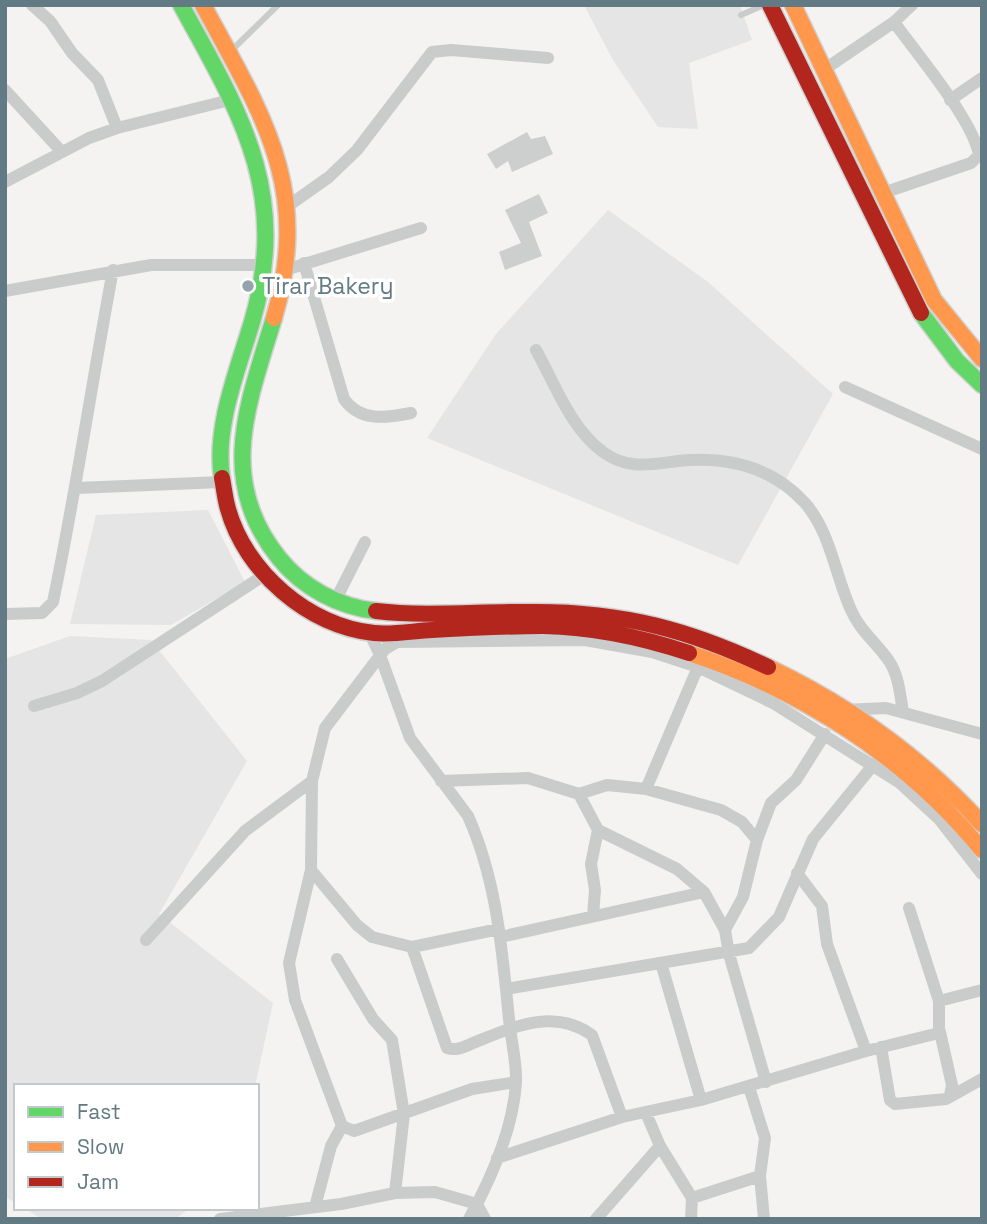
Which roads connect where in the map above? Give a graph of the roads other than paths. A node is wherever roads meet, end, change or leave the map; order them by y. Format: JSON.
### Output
{"nodes":[{"id":1,"x":32,"y":5,"type":"edge"},
{"id":2,"x":181,"y":5,"type":"edge"},
{"id":3,"x":203,"y":5,"type":"edge"},
{"id":4,"x":278,"y":5,"type":"edge"},
{"id":5,"x":764,"y":5,"type":"edge"},
{"id":6,"x":770,"y":5,"type":"edge"},
{"id":7,"x":793,"y":5,"type":"edge"},
{"id":8,"x":912,"y":5,"type":"edge"},
{"id":9,"x":741,"y":15,"type":"dead end"},
{"id":10,"x":894,"y":22,"type":"junction"},
{"id":11,"x":229,"y":52,"type":"junction"},
{"id":12,"x":548,"y":58,"type":"dead end"},
{"id":13,"x":825,"y":69,"type":"junction"},
{"id":14,"x":982,"y":78,"type":"edge"},
{"id":15,"x":5,"y":90,"type":"edge"},
{"id":16,"x":230,"y":100,"type":"junction"},
{"id":17,"x":950,"y":100,"type":"junction"},
{"id":18,"x":117,"y":128,"type":"junction"},
{"id":19,"x":62,"y":152,"type":"junction"},
{"id":20,"x":7,"y":178,"type":"edge"},
{"id":21,"x":284,"y":185,"type":"junction"},
{"id":22,"x":264,"y":191,"type":"junction"},
{"id":23,"x":883,"y":193,"type":"junction"},
{"id":24,"x":288,"y":206,"type":"junction"},
{"id":25,"x":421,"y":228,"type":"dead end"},
{"id":26,"x":304,"y":263,"type":"junction"},
{"id":27,"x":267,"y":265,"type":"junction"},
{"id":28,"x":113,"y":270,"type":"junction"},
{"id":29,"x":285,"y":270,"type":"junction"},
{"id":30,"x":5,"y":291,"type":"edge"},
{"id":31,"x":933,"y":300,"type":"junction"},
{"id":32,"x":918,"y":308,"type":"junction"},
{"id":33,"x":536,"y":350,"type":"dead end"},
{"id":34,"x":982,"y":359,"type":"edge"},
{"id":35,"x":982,"y":385,"type":"edge"},
{"id":36,"x":845,"y":387,"type":"dead end"},
{"id":37,"x":411,"y":413,"type":"dead end"},
{"id":38,"x":982,"y":449,"type":"edge"},
{"id":39,"x":222,"y":482,"type":"junction"},
{"id":40,"x":77,"y":488,"type":"junction"},
{"id":41,"x":365,"y":542,"type":"dead end"},
{"id":42,"x":266,"y":574,"type":"junction"},
{"id":43,"x":331,"y":599,"type":"junction"},
{"id":44,"x":5,"y":614,"type":"edge"},
{"id":45,"x":318,"y":616,"type":"junction"},
{"id":46,"x":372,"y":633,"type":"junction"},
{"id":47,"x":397,"y":642,"type":"junction"},
{"id":48,"x":380,"y":655,"type":"junction"},
{"id":49,"x":698,"y":667,"type":"junction"},
{"id":50,"x":788,"y":679,"type":"junction"},
{"id":51,"x":778,"y":692,"type":"junction"},
{"id":52,"x":34,"y":706,"type":"dead end"},
{"id":53,"x":903,"y":712,"type":"junction"},
{"id":54,"x":833,"y":722,"type":"junction"},
{"id":55,"x":982,"y":734,"type":"edge"},
{"id":56,"x":874,"y":764,"type":"junction"},
{"id":57,"x":312,"y":781,"type":"junction"},
{"id":58,"x":441,"y":781,"type":"junction"},
{"id":59,"x":646,"y":789,"type":"junction"},
{"id":60,"x":579,"y":793,"type":"junction"},
{"id":61,"x":976,"y":812,"type":"edge"},
{"id":62,"x":982,"y":824,"type":"edge"},
{"id":63,"x":598,"y":830,"type":"junction"},
{"id":64,"x":757,"y":840,"type":"junction"},
{"id":65,"x":982,"y":850,"type":"edge"},
{"id":66,"x":311,"y":870,"type":"junction"},
{"id":67,"x":797,"y":873,"type":"junction"},
{"id":68,"x":982,"y":874,"type":"edge"},
{"id":69,"x":704,"y":892,"type":"junction"},
{"id":70,"x":909,"y":908,"type":"dead end"},
{"id":71,"x":593,"y":916,"type":"junction"},
{"id":72,"x":725,"y":930,"type":"junction"},
{"id":73,"x":500,"y":933,"type":"junction"},
{"id":74,"x":146,"y":940,"type":"dead end"},
{"id":75,"x":412,"y":947,"type":"junction"},
{"id":76,"x":729,"y":954,"type":"junction"},
{"id":77,"x":337,"y":959,"type":"dead end"},
{"id":78,"x":662,"y":963,"type":"junction"},
{"id":79,"x":506,"y":989,"type":"junction"},
{"id":80,"x":982,"y":990,"type":"edge"},
{"id":81,"x":939,"y":1001,"type":"junction"},
{"id":82,"x":510,"y":1028,"type":"junction"},
{"id":83,"x":940,"y":1032,"type":"junction"},
{"id":84,"x":881,"y":1047,"type":"junction"},
{"id":85,"x":866,"y":1051,"type":"junction"},
{"id":86,"x":982,"y":1079,"type":"edge"},
{"id":87,"x":516,"y":1082,"type":"junction"},
{"id":88,"x":766,"y":1082,"type":"junction"},
{"id":89,"x":749,"y":1087,"type":"junction"},
{"id":90,"x":950,"y":1095,"type":"junction"},
{"id":91,"x":701,"y":1100,"type":"junction"},
{"id":92,"x":646,"y":1113,"type":"junction"},
{"id":93,"x":404,"y":1114,"type":"junction"},
{"id":94,"x":622,"y":1117,"type":"junction"},
{"id":95,"x":342,"y":1126,"type":"junction"},
{"id":96,"x":660,"y":1146,"type":"junction"},
{"id":97,"x":497,"y":1158,"type":"junction"},
{"id":98,"x":760,"y":1176,"type":"junction"},
{"id":99,"x":394,"y":1193,"type":"junction"},
{"id":100,"x":692,"y":1198,"type":"junction"},
{"id":101,"x":477,"y":1204,"type":"junction"},
{"id":102,"x":315,"y":1207,"type":"junction"},
{"id":103,"x":220,"y":1219,"type":"edge"},
{"id":104,"x":469,"y":1219,"type":"edge"},
{"id":105,"x":485,"y":1219,"type":"edge"},
{"id":106,"x":596,"y":1219,"type":"edge"},
{"id":107,"x":691,"y":1219,"type":"edge"},
{"id":108,"x":764,"y":1219,"type":"edge"}],
"edges":[{"from":1,"to":18,"type":"street"},
{"from":2,"to":16,"type":"main road"},
{"from":3,"to":11,"type":"main road"},
{"from":4,"to":11,"type":"lane"},
{"from":5,"to":9,"type":"lane"},
{"from":6,"to":32,"type":"main road"},
{"from":7,"to":13,"type":"main road"},
{"from":8,"to":10,"type":"street"},
{"from":10,"to":13,"type":"street"},
{"from":10,"to":17,"type":"street"},
{"from":11,"to":21,"type":"main road"},
{"from":12,"to":24,"type":"street"},
{"from":13,"to":23,"type":"main road"},
{"from":14,"to":17,"type":"street"},
{"from":15,"to":19,"type":"street"},
{"from":16,"to":18,"type":"street"},
{"from":16,"to":22,"type":"main road"},
{"from":17,"to":23,"type":"street"},
{"from":18,"to":19,"type":"street"},
{"from":19,"to":20,"type":"street"},
{"from":21,"to":22,"type":"main road"},
{"from":21,"to":24,"type":"main road"},
{"from":22,"to":27,"type":"main road"},
{"from":23,"to":31,"type":"main road"},
{"from":24,"to":29,"type":"main road"},
{"from":25,"to":26,"type":"street"},
{"from":26,"to":29,"type":"street"},
{"from":26,"to":37,"type":"street"},
{"from":27,"to":28,"type":"street"},
{"from":27,"to":39,"type":"main road"},
{"from":28,"to":30,"type":"street"},
{"from":28,"to":40,"type":"street"},
{"from":29,"to":43,"type":"main road"},
{"from":31,"to":32,"type":"main road"},
{"from":31,"to":34,"type":"main road"},
{"from":32,"to":35,"type":"main road"},
{"from":33,"to":53,"type":"street"},
{"from":36,"to":38,"type":"street"},
{"from":39,"to":40,"type":"street"},
{"from":39,"to":42,"type":"main road"},
{"from":40,"to":44,"type":"street"},
{"from":41,"to":43,"type":"street"},
{"from":42,"to":45,"type":"main road"},
{"from":42,"to":52,"type":"street"},
{"from":43,"to":45,"type":"main road"},
{"from":43,"to":50,"type":"main road"},
{"from":45,"to":46,"type":"main road"},
{"from":46,"to":47,"type":"street"},
{"from":46,"to":48,"type":"street"},
{"from":46,"to":51,"type":"main road"},
{"from":47,"to":48,"type":"street"},
{"from":47,"to":49,"type":"street"},
{"from":48,"to":57,"type":"street"},
{"from":48,"to":58,"type":"street"},
{"from":49,"to":54,"type":"street"},
{"from":49,"to":59,"type":"street"},
{"from":50,"to":51,"type":"main road"},
{"from":50,"to":54,"type":"main road"},
{"from":51,"to":54,"type":"main road"},
{"from":53,"to":54,"type":"street"},
{"from":53,"to":55,"type":"street"},
{"from":54,"to":56,"type":"street"},
{"from":54,"to":61,"type":"main road"},
{"from":54,"to":64,"type":"street"},
{"from":54,"to":65,"type":"main road"},
{"from":56,"to":67,"type":"street"},
{"from":56,"to":68,"type":"street"},
{"from":57,"to":66,"type":"street"},
{"from":57,"to":74,"type":"street"},
{"from":58,"to":60,"type":"street"},
{"from":58,"to":73,"type":"street"},
{"from":59,"to":60,"type":"street"},
{"from":59,"to":64,"type":"street"},
{"from":60,"to":63,"type":"street"},
{"from":61,"to":62,"type":"main road"},
{"from":63,"to":69,"type":"street"},
{"from":63,"to":71,"type":"street"},
{"from":64,"to":72,"type":"street"},
{"from":66,"to":75,"type":"street"},
{"from":66,"to":95,"type":"street"},
{"from":67,"to":76,"type":"street"},
{"from":67,"to":85,"type":"street"},
{"from":69,"to":71,"type":"street"},
{"from":69,"to":72,"type":"street"},
{"from":70,"to":81,"type":"street"},
{"from":71,"to":73,"type":"street"},
{"from":72,"to":76,"type":"street"},
{"from":73,"to":75,"type":"street"},
{"from":73,"to":79,"type":"street"},
{"from":75,"to":82,"type":"street"},
{"from":76,"to":78,"type":"street"},
{"from":76,"to":88,"type":"street"},
{"from":77,"to":93,"type":"street"},
{"from":78,"to":79,"type":"street"},
{"from":78,"to":91,"type":"street"},
{"from":79,"to":82,"type":"street"},
{"from":80,"to":81,"type":"street"},
{"from":81,"to":83,"type":"street"},
{"from":82,"to":87,"type":"street"},
{"from":82,"to":94,"type":"street"},
{"from":83,"to":84,"type":"street"},
{"from":83,"to":90,"type":"street"},
{"from":84,"to":85,"type":"street"},
{"from":84,"to":90,"type":"street"},
{"from":85,"to":88,"type":"street"},
{"from":86,"to":90,"type":"street"},
{"from":87,"to":93,"type":"street"},
{"from":87,"to":97,"type":"street"},
{"from":88,"to":89,"type":"street"},
{"from":89,"to":91,"type":"street"},
{"from":89,"to":98,"type":"street"},
{"from":91,"to":92,"type":"street"},
{"from":92,"to":94,"type":"street"},
{"from":92,"to":96,"type":"street"},
{"from":93,"to":95,"type":"street"},
{"from":93,"to":99,"type":"street"},
{"from":94,"to":97,"type":"street"},
{"from":95,"to":102,"type":"street"},
{"from":96,"to":100,"type":"street"},
{"from":96,"to":106,"type":"street"},
{"from":97,"to":101,"type":"street"},
{"from":98,"to":100,"type":"street"},
{"from":98,"to":108,"type":"street"},
{"from":99,"to":101,"type":"street"},
{"from":99,"to":102,"type":"street"},
{"from":100,"to":107,"type":"street"},
{"from":101,"to":104,"type":"street"},
{"from":101,"to":105,"type":"street"},
{"from":102,"to":103,"type":"street"}]}
